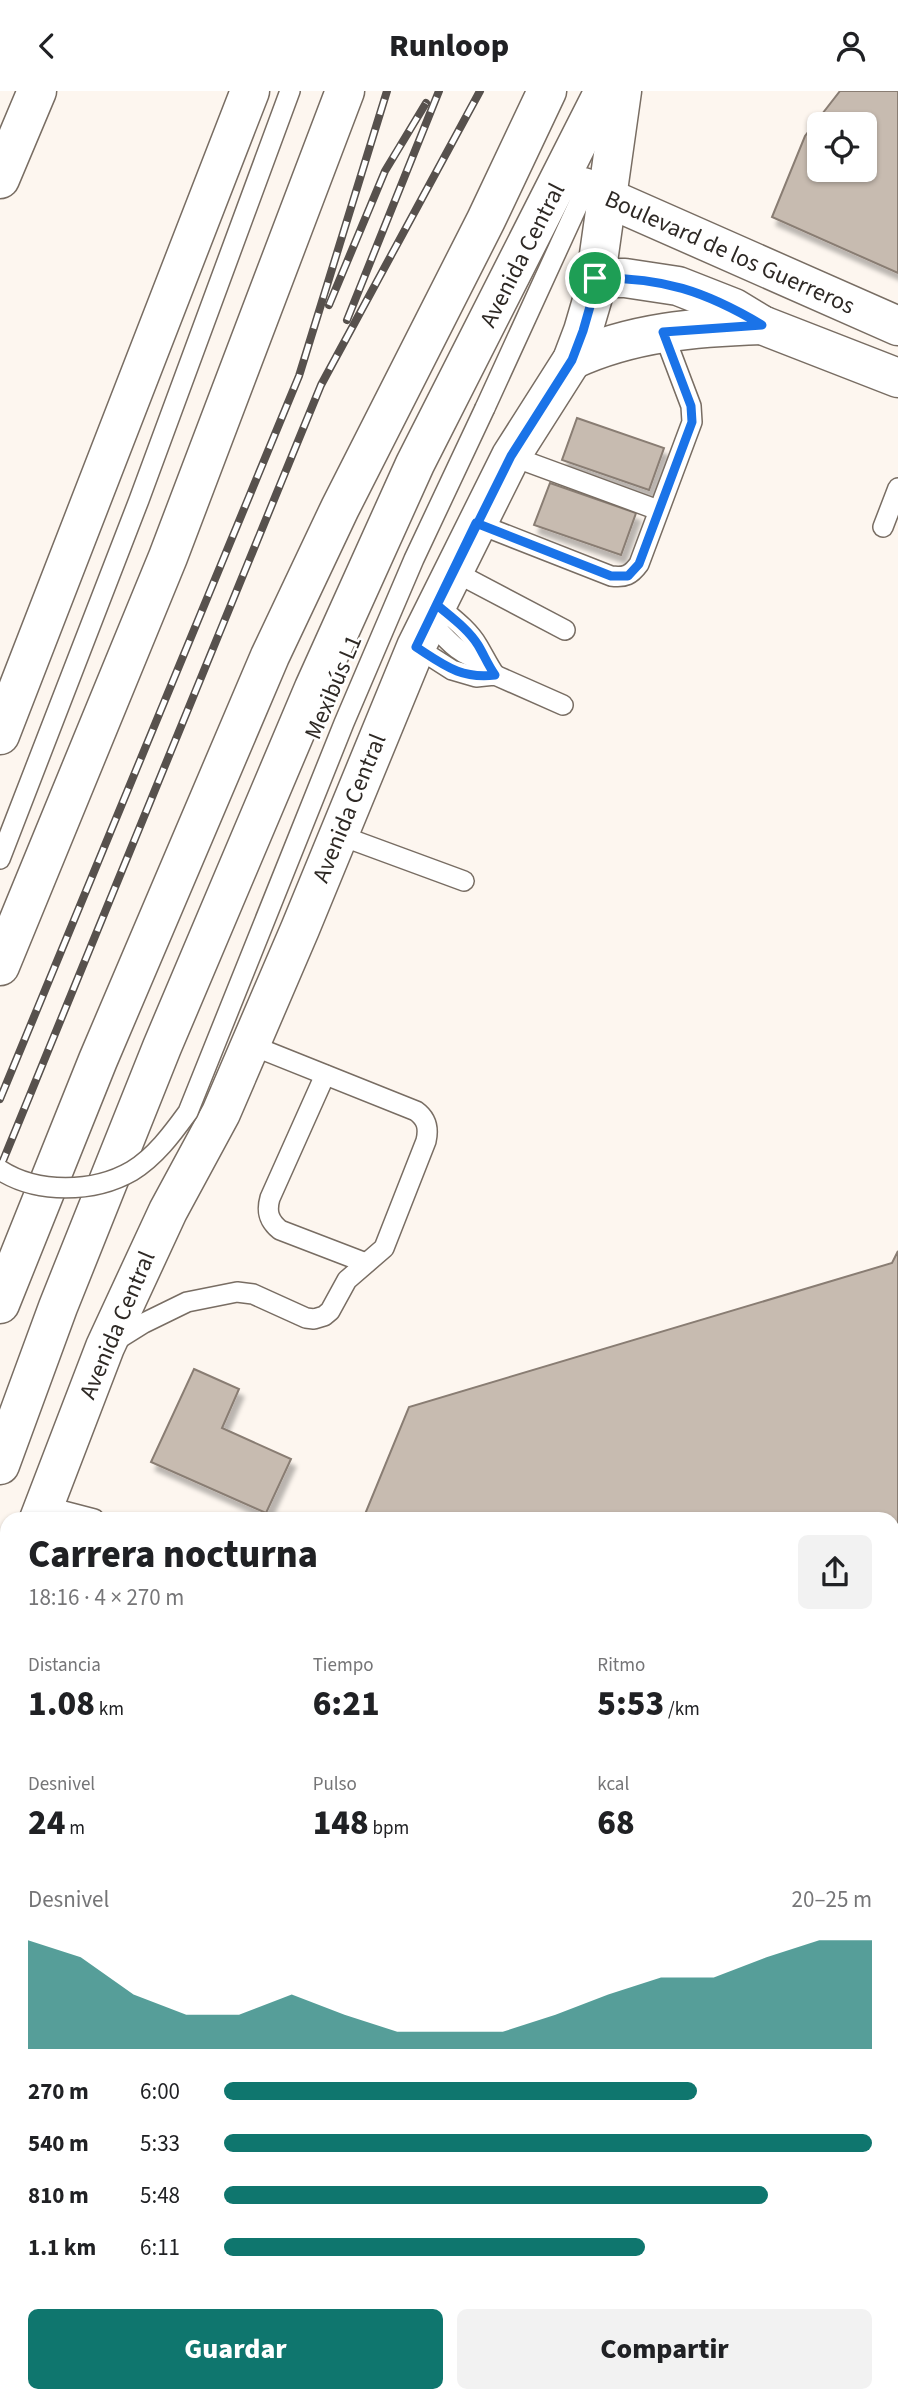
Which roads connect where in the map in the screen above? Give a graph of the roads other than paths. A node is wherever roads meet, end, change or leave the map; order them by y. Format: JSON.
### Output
{"nodes":[{"id":1,"x":37,"y":91,"type":"edge"},
{"id":2,"x":250,"y":91,"type":"edge"},
{"id":3,"x":290,"y":91,"type":"edge"},
{"id":4,"x":345,"y":91,"type":"edge"},
{"id":5,"x":547,"y":91,"type":"edge"},
{"id":6,"x":637,"y":91,"type":"edge"},
{"id":7,"x":614,"y":103,"type":"edge"},
{"id":8,"x":0,"y":180,"type":"edge"},
{"id":9,"x":584,"y":188,"type":"junction"},
{"id":10,"x":595,"y":278,"type":"junction"},
{"id":11,"x":762,"y":325,"type":"junction"},
{"id":12,"x":898,"y":326,"type":"edge"},
{"id":13,"x":663,"y":332,"type":"junction"},
{"id":14,"x":572,"y":360,"type":"junction"},
{"id":15,"x":894,"y":364,"type":"edge"},
{"id":16,"x":511,"y":456,"type":"junction"},
{"id":17,"x":898,"y":488,"type":"edge"},
{"id":18,"x":658,"y":510,"type":"junction"},
{"id":19,"x":476,"y":523,"type":"junction"},
{"id":20,"x":883,"y":527,"type":"dead end"},
{"id":21,"x":453,"y":571,"type":"junction"},
{"id":22,"x":427,"y":624,"type":"junction"},
{"id":23,"x":565,"y":630,"type":"dead end"},
{"id":24,"x":489,"y":668,"type":"junction"},
{"id":25,"x":8,"y":692,"type":"edge"},
{"id":26,"x":563,"y":705,"type":"dead end"},
{"id":27,"x":0,"y":735,"type":"edge"},
{"id":28,"x":339,"y":835,"type":"junction"},
{"id":29,"x":0,"y":859,"type":"edge"},
{"id":30,"x":464,"y":881,"type":"dead end"},
{"id":31,"x":0,"y":966,"type":"edge"},
{"id":32,"x":251,"y":1045,"type":"junction"},
{"id":33,"x":325,"y":1075,"type":"junction"},
{"id":34,"x":0,"y":1170,"type":"edge"},
{"id":35,"x":366,"y":1263,"type":"junction"},
{"id":36,"x":0,"y":1304,"type":"edge"},
{"id":37,"x":105,"y":1347,"type":"junction"},
{"id":38,"x":0,"y":1465,"type":"edge"},
{"id":39,"x":41,"y":1512,"type":"edge"}],
"edges":[{"from":1,"to":8,"type":"main road"},
{"from":2,"to":25,"type":"main road"},
{"from":3,"to":29,"type":"lane"},
{"from":4,"to":31,"type":"main road"},
{"from":5,"to":36,"type":"main road","name":"Avenida Central"},
{"from":6,"to":7,"type":"lane"},
{"from":7,"to":9,"type":"main road","name":"Avenida Central"},
{"from":7,"to":9,"type":"main road","name":"Avenida Central"},
{"from":9,"to":10,"type":"main road","name":"Avenida Central"},
{"from":9,"to":12,"type":"main road","name":"Boulevard de los Guerreros"},
{"from":9,"to":34,"type":"lane","name":"Mexibús L1","bridge":true},
{"from":9,"to":38,"type":"main road","name":"Avenida Central"},
{"from":10,"to":11,"type":"main road","name":"Boulevard de los Guerreros"},
{"from":10,"to":14,"type":"main road","name":"Avenida Central"},
{"from":11,"to":13,"type":"main road"},
{"from":11,"to":15,"type":"main road","name":"Boulevard de los Guerreros"},
{"from":13,"to":14,"type":"main road"},
{"from":13,"to":18,"type":"lane"},
{"from":14,"to":16,"type":"main road","name":"Avenida Central"},
{"from":16,"to":18,"type":"lane"},
{"from":16,"to":19,"type":"main road","name":"Avenida Central"},
{"from":17,"to":20,"type":"lane"},
{"from":18,"to":19,"type":"lane"},
{"from":19,"to":21,"type":"main road","name":"Avenida Central"},
{"from":21,"to":22,"type":"main road","name":"Avenida Central"},
{"from":21,"to":23,"type":"lane"},
{"from":22,"to":24,"type":"lane"},
{"from":22,"to":24,"type":"lane"},
{"from":22,"to":28,"type":"main road","name":"Avenida Central"},
{"from":24,"to":26,"type":"lane"},
{"from":25,"to":27,"type":"main road"},
{"from":28,"to":30,"type":"lane"},
{"from":28,"to":32,"type":"main road","name":"Avenida Central"},
{"from":32,"to":33,"type":"lane"},
{"from":32,"to":37,"type":"main road","name":"Avenida Central"},
{"from":33,"to":35,"type":"lane"},
{"from":33,"to":35,"type":"lane"},
{"from":35,"to":37,"type":"lane"},
{"from":37,"to":39,"type":"main road","name":"Avenida Central"}]}
